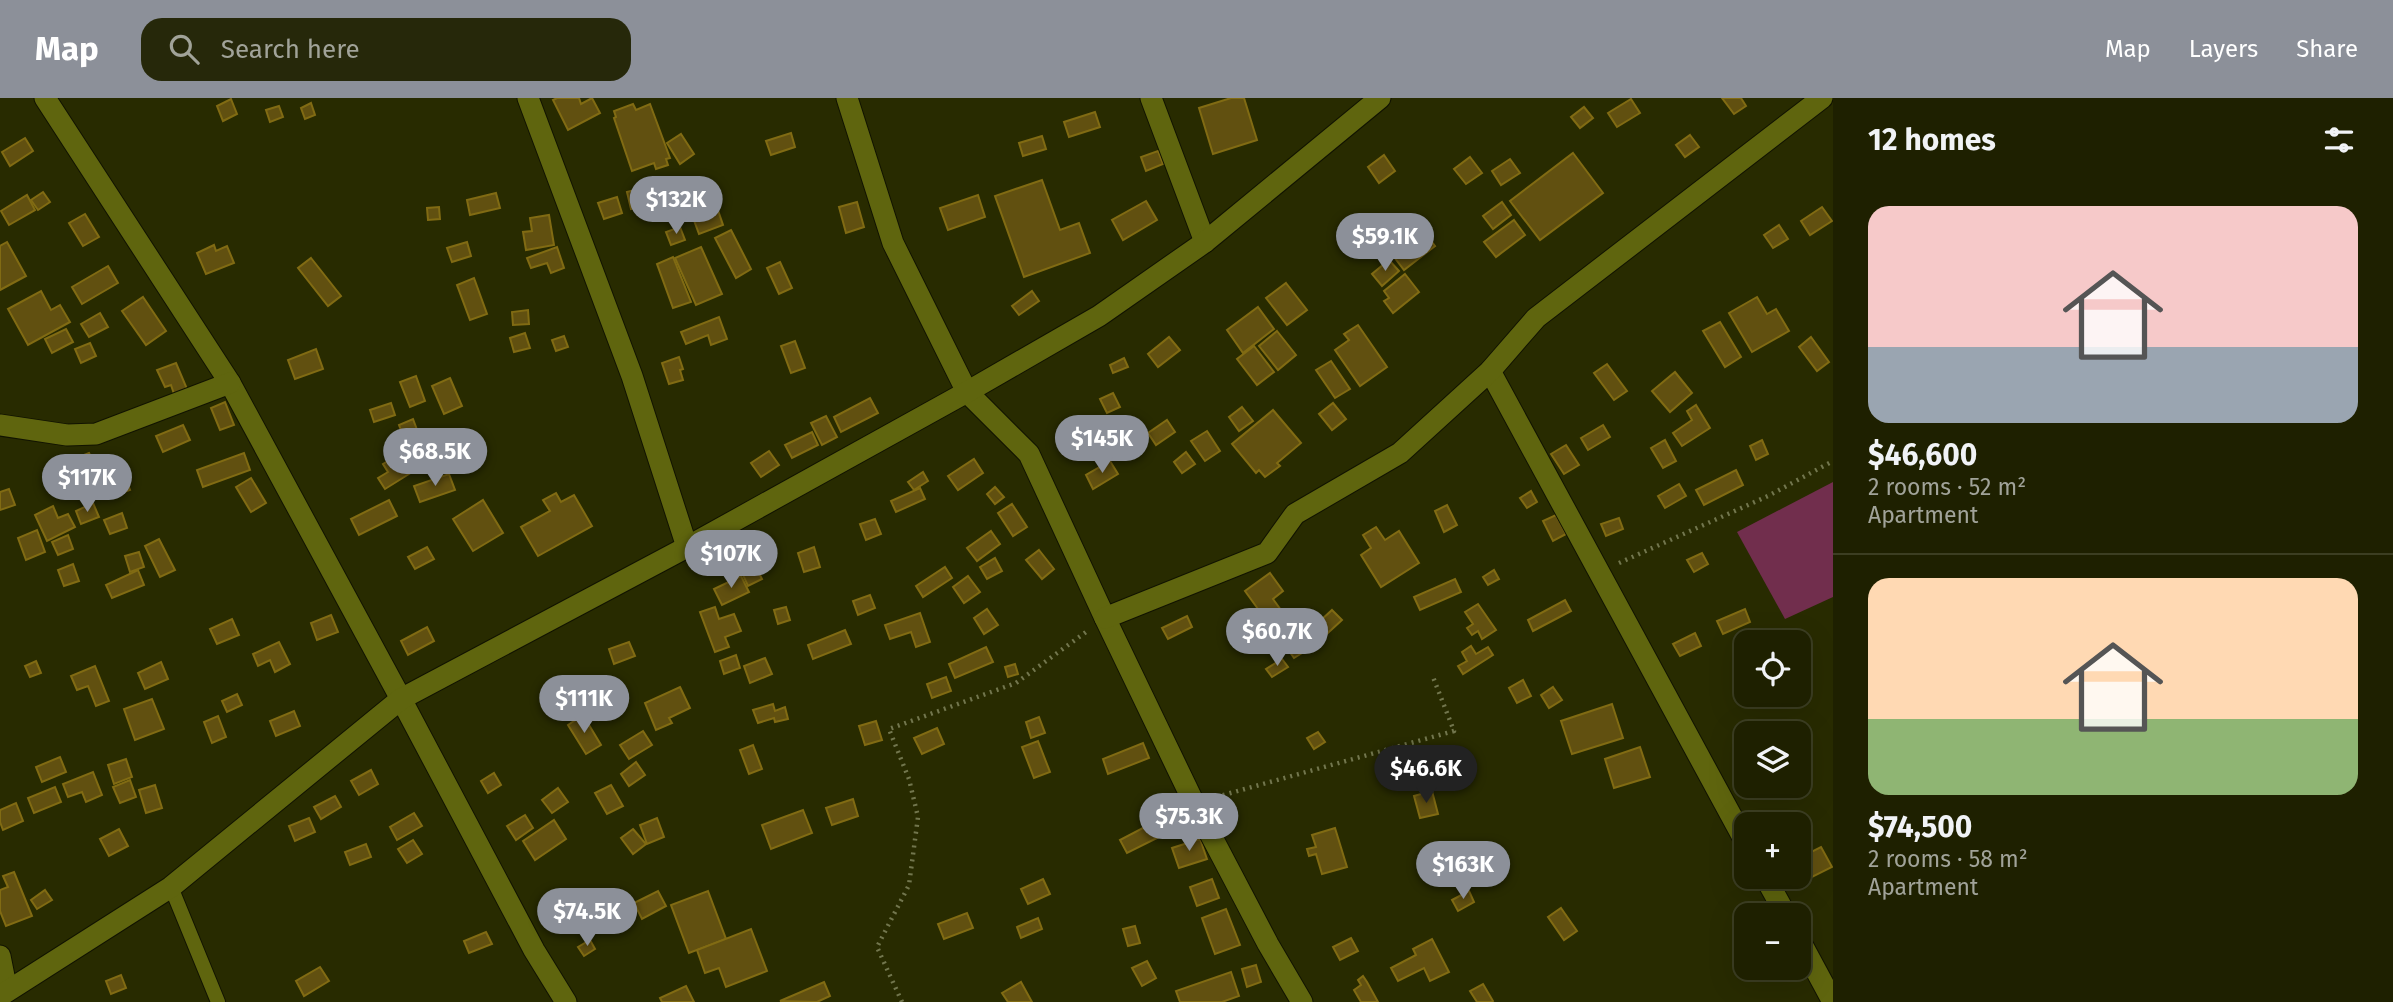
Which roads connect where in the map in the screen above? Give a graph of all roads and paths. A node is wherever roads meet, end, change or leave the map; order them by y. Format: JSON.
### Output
{"nodes":[{"id":1,"x":45,"y":98,"type":"edge"},
{"id":2,"x":528,"y":98,"type":"edge"},
{"id":3,"x":847,"y":98,"type":"edge"},
{"id":4,"x":1151,"y":98,"type":"edge"},
{"id":5,"x":1380,"y":98,"type":"edge"},
{"id":6,"x":1822,"y":98,"type":"edge"},
{"id":7,"x":1205,"y":242,"type":"junction"},
{"id":8,"x":1490,"y":371,"type":"junction"},
{"id":9,"x":230,"y":383,"type":"junction"},
{"id":10,"x":967,"y":392,"type":"junction"},
{"id":11,"x":0,"y":425,"type":"edge"},
{"id":12,"x":1833,"y":461,"type":"edge"},
{"id":13,"x":687,"y":547,"type":"junction"},
{"id":14,"x":1599,"y":572,"type":"junction"},
{"id":15,"x":1105,"y":618,"type":"junction"},
{"id":16,"x":1433,"y":677,"type":"dead end"},
{"id":17,"x":401,"y":699,"type":"junction"},
{"id":18,"x":1194,"y":803,"type":"junction"},
{"id":19,"x":1734,"y":821,"type":"edge"},
{"id":20,"x":171,"y":887,"type":"junction"},
{"id":21,"x":0,"y":956,"type":"edge"},
{"id":22,"x":1811,"y":961,"type":"edge"},
{"id":23,"x":4,"y":994,"type":"edge"},
{"id":24,"x":218,"y":1002,"type":"edge"},
{"id":25,"x":566,"y":1002,"type":"edge"},
{"id":26,"x":902,"y":1002,"type":"edge"},
{"id":27,"x":1302,"y":1002,"type":"edge"},
{"id":28,"x":1833,"y":1002,"type":"edge"}],
"edges":[{"from":1,"to":9,"type":"street"},
{"from":2,"to":13,"type":"street"},
{"from":3,"to":10,"type":"street"},
{"from":4,"to":7,"type":"street"},
{"from":5,"to":7,"type":"street"},
{"from":6,"to":8,"type":"street"},
{"from":7,"to":10,"type":"street"},
{"from":8,"to":14,"type":"street"},
{"from":8,"to":15,"type":"street"},
{"from":9,"to":11,"type":"street"},
{"from":9,"to":17,"type":"street"},
{"from":10,"to":13,"type":"street"},
{"from":10,"to":15,"type":"street"},
{"from":12,"to":14,"type":"path"},
{"from":13,"to":17,"type":"street"},
{"from":14,"to":19,"type":"street"},
{"from":15,"to":18,"type":"street"},
{"from":15,"to":26,"type":"path"},
{"from":16,"to":18,"type":"path"},
{"from":17,"to":20,"type":"street"},
{"from":17,"to":25,"type":"street"},
{"from":18,"to":27,"type":"street"},
{"from":20,"to":23,"type":"street"},
{"from":20,"to":24,"type":"lane"},
{"from":21,"to":23,"type":"street"},
{"from":22,"to":28,"type":"street"}]}
